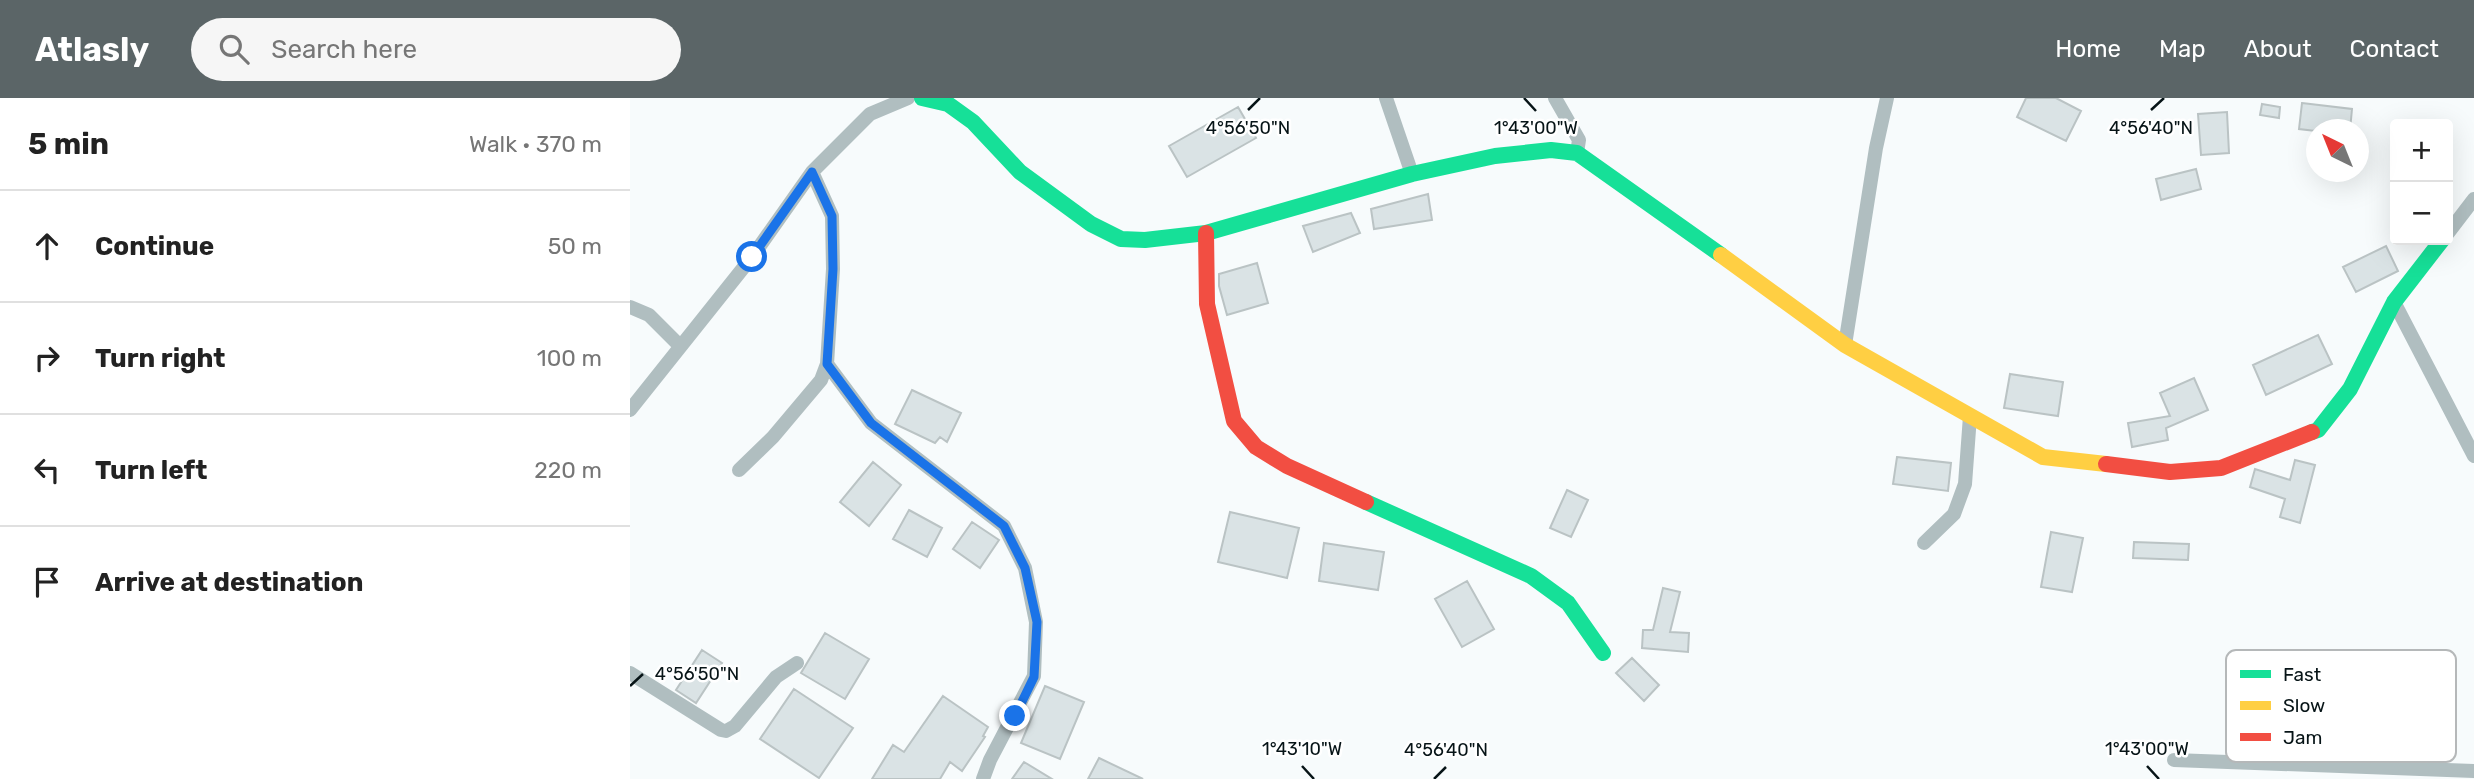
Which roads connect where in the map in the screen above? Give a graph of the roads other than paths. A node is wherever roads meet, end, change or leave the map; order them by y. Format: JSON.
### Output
{"nodes":[{"id":1,"x":908,"y":98,"type":"edge"},
{"id":2,"x":922,"y":98,"type":"edge"},
{"id":3,"x":1387,"y":98,"type":"edge"},
{"id":4,"x":1555,"y":98,"type":"edge"},
{"id":5,"x":1886,"y":98,"type":"edge"},
{"id":6,"x":1577,"y":153,"type":"junction"},
{"id":7,"x":812,"y":172,"type":"junction"},
{"id":8,"x":1412,"y":174,"type":"junction"},
{"id":9,"x":2474,"y":199,"type":"edge"},
{"id":10,"x":2453,"y":226,"type":"edge"},
{"id":11,"x":1206,"y":233,"type":"junction"},
{"id":12,"x":2438,"y":245,"type":"edge"},
{"id":13,"x":2394,"y":302,"type":"junction"},
{"id":14,"x":630,"y":307,"type":"edge"},
{"id":15,"x":1845,"y":345,"type":"junction"},
{"id":16,"x":680,"y":346,"type":"junction"},
{"id":17,"x":827,"y":364,"type":"junction"},
{"id":18,"x":630,"y":410,"type":"edge"},
{"id":19,"x":1970,"y":416,"type":"junction"},
{"id":20,"x":2474,"y":456,"type":"edge"},
{"id":21,"x":739,"y":470,"type":"dead end"},
{"id":22,"x":1924,"y":543,"type":"dead end"},
{"id":23,"x":1603,"y":653,"type":"dead end"},
{"id":24,"x":797,"y":663,"type":"dead end"},
{"id":25,"x":630,"y":673,"type":"edge"},
{"id":26,"x":2174,"y":760,"type":"dead end"},
{"id":27,"x":2226,"y":762,"type":"edge"},
{"id":28,"x":2229,"y":762,"type":"edge"},
{"id":29,"x":2474,"y":771,"type":"edge"},
{"id":30,"x":983,"y":779,"type":"edge"}],
"edges":[{"from":1,"to":7,"type":"street"},
{"from":2,"to":11,"type":"street"},
{"from":3,"to":8,"type":"street"},
{"from":4,"to":6,"type":"street"},
{"from":5,"to":15,"type":"street"},
{"from":6,"to":8,"type":"street"},
{"from":6,"to":15,"type":"street"},
{"from":7,"to":16,"type":"street"},
{"from":7,"to":17,"type":"street"},
{"from":8,"to":11,"type":"street"},
{"from":9,"to":10,"type":"street"},
{"from":11,"to":23,"type":"street"},
{"from":12,"to":13,"type":"street"},
{"from":13,"to":19,"type":"street"},
{"from":13,"to":20,"type":"street"},
{"from":14,"to":16,"type":"street"},
{"from":15,"to":19,"type":"street"},
{"from":16,"to":18,"type":"street"},
{"from":17,"to":21,"type":"street"},
{"from":17,"to":30,"type":"street"},
{"from":19,"to":22,"type":"street"},
{"from":24,"to":25,"type":"street"},
{"from":26,"to":27,"type":"street"},
{"from":28,"to":29,"type":"street"}]}
